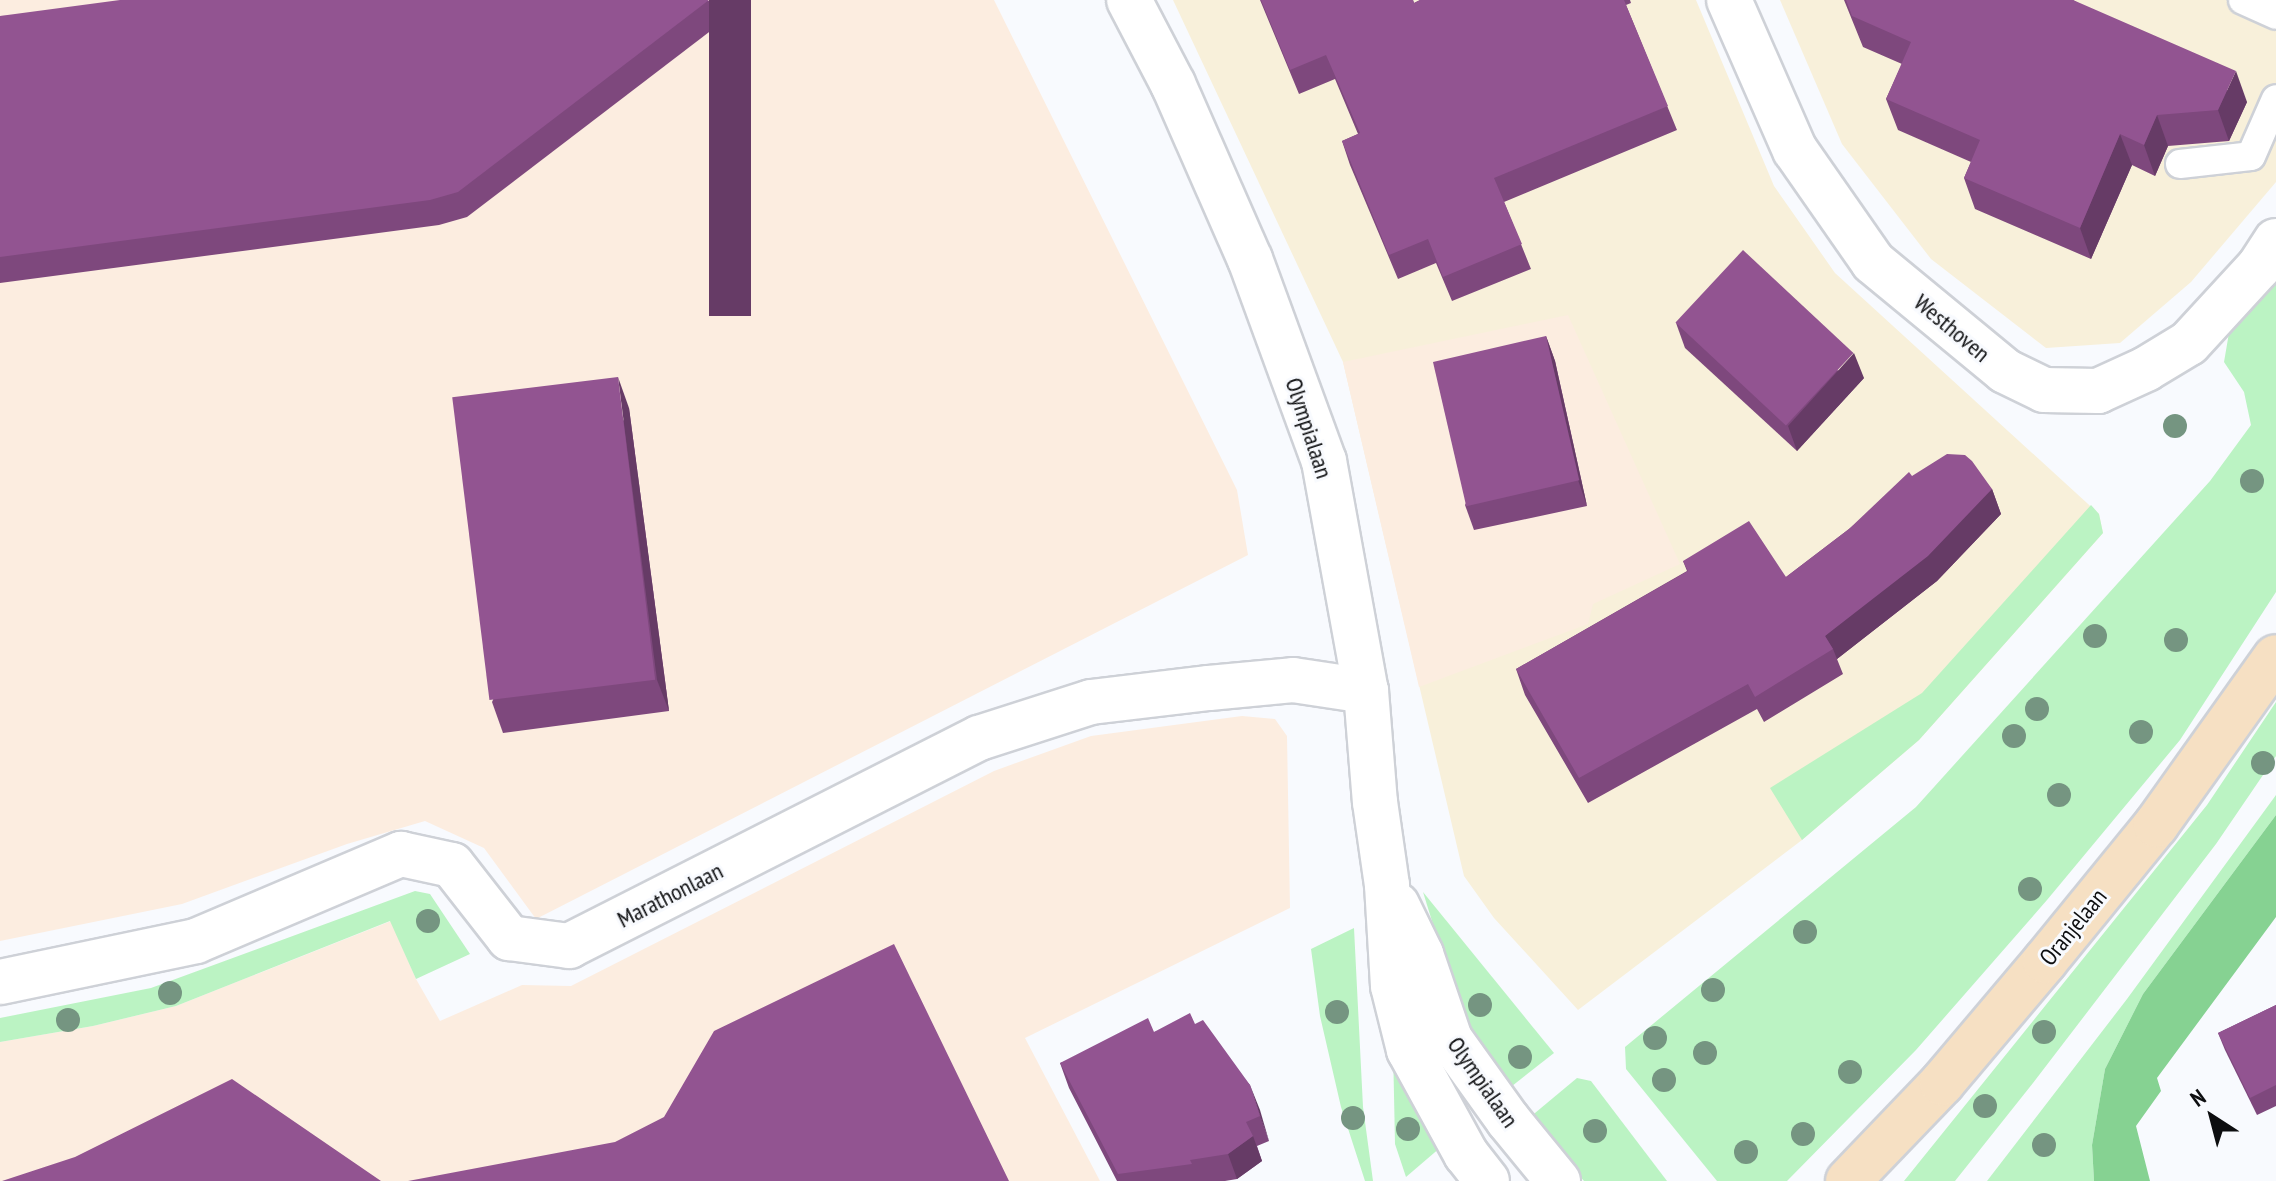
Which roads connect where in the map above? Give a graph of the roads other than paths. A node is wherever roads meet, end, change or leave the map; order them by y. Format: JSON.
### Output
{"nodes":[{"id":1,"x":1129,"y":0,"type":"edge"},
{"id":2,"x":1729,"y":0,"type":"edge"},
{"id":3,"x":2243,"y":0,"type":"edge"},
{"id":4,"x":2276,"y":15,"type":"edge"},
{"id":5,"x":2276,"y":99,"type":"edge"},
{"id":6,"x":2180,"y":164,"type":"dead end"},
{"id":7,"x":2276,"y":241,"type":"edge"},
{"id":8,"x":2276,"y":657,"type":"edge"},
{"id":9,"x":1366,"y":691,"type":"junction"},
{"id":10,"x":1387,"y":885,"type":"junction"},
{"id":11,"x":0,"y":982,"type":"edge"},
{"id":12,"x":1487,"y":1181,"type":"edge"},
{"id":13,"x":1558,"y":1181,"type":"edge"},
{"id":14,"x":1848,"y":1181,"type":"edge"}],
"edges":[{"from":1,"to":9,"type":"street","name":"Olympialaan"},
{"from":2,"to":7,"type":"street","name":"Westhoven"},
{"from":3,"to":4,"type":"lane"},
{"from":5,"to":6,"type":"lane"},
{"from":8,"to":14,"type":"street","name":"Oranjelaan"},
{"from":9,"to":10,"type":"street","name":"Olympialaan"},
{"from":9,"to":11,"type":"street","name":"Marathonlaan"},
{"from":10,"to":12,"type":"street","name":"Olympialaan"},
{"from":10,"to":13,"type":"street","name":"Olympialaan"}]}
